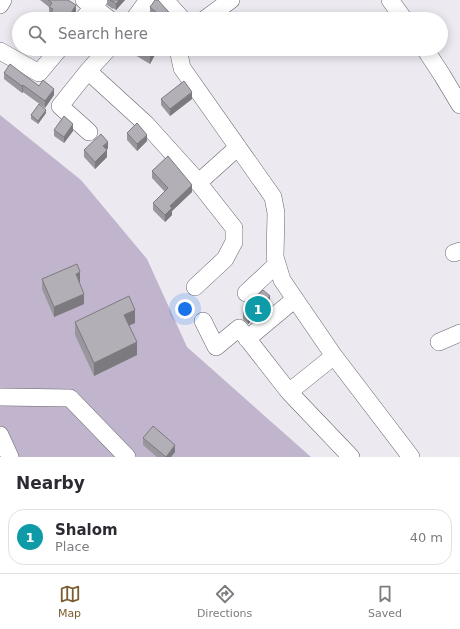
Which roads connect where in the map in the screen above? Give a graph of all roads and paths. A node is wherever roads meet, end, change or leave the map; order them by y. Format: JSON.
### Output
{"nodes":[{"id":1,"x":3,"y":0,"type":"edge"},
{"id":2,"x":148,"y":0,"type":"edge"},
{"id":3,"x":165,"y":0,"type":"edge"},
{"id":4,"x":230,"y":0,"type":"edge"},
{"id":5,"x":390,"y":0,"type":"edge"},
{"id":6,"x":0,"y":5,"type":"edge"},
{"id":7,"x":90,"y":6,"type":"edge"},
{"id":8,"x":99,"y":12,"type":"edge"},
{"id":9,"x":139,"y":12,"type":"edge"},
{"id":10,"x":176,"y":12,"type":"edge"},
{"id":11,"x":214,"y":12,"type":"edge"},
{"id":12,"x":399,"y":12,"type":"edge"},
{"id":13,"x":0,"y":50,"type":"edge"},
{"id":14,"x":53,"y":56,"type":"edge"},
{"id":15,"x":102,"y":56,"type":"edge"},
{"id":16,"x":179,"y":56,"type":"edge"},
{"id":17,"x":429,"y":56,"type":"edge"},
{"id":18,"x":88,"y":71,"type":"junction"},
{"id":19,"x":460,"y":105,"type":"edge"},
{"id":20,"x":89,"y":132,"type":"dead end"},
{"id":21,"x":238,"y":147,"type":"junction"},
{"id":22,"x":198,"y":183,"type":"junction"},
{"id":23,"x":277,"y":264,"type":"junction"},
{"id":24,"x":195,"y":287,"type":"dead end"},
{"id":25,"x":246,"y":293,"type":"dead end"},
{"id":26,"x":295,"y":300,"type":"junction"},
{"id":27,"x":203,"y":321,"type":"dead end"},
{"id":28,"x":460,"y":333,"type":"edge"},
{"id":29,"x":247,"y":339,"type":"junction"},
{"id":30,"x":439,"y":342,"type":"dead end"},
{"id":31,"x":334,"y":356,"type":"junction"},
{"id":32,"x":290,"y":392,"type":"junction"},
{"id":33,"x":0,"y":397,"type":"edge"},
{"id":34,"x":0,"y":436,"type":"edge"},
{"id":35,"x":10,"y":457,"type":"edge"},
{"id":36,"x":127,"y":457,"type":"edge"},
{"id":37,"x":351,"y":457,"type":"edge"},
{"id":38,"x":411,"y":457,"type":"edge"}],
"edges":[{"from":1,"to":6,"type":"street"},
{"from":2,"to":9,"type":"street"},
{"from":3,"to":10,"type":"street"},
{"from":4,"to":11,"type":"street"},
{"from":5,"to":12,"type":"street"},
{"from":7,"to":8,"type":"street"},
{"from":13,"to":14,"type":"street"},
{"from":15,"to":18,"type":"street"},
{"from":16,"to":21,"type":"street"},
{"from":17,"to":19,"type":"street"},
{"from":18,"to":20,"type":"street"},
{"from":18,"to":22,"type":"street"},
{"from":21,"to":22,"type":"street"},
{"from":21,"to":23,"type":"street"},
{"from":22,"to":24,"type":"street"},
{"from":23,"to":25,"type":"street"},
{"from":23,"to":26,"type":"street"},
{"from":26,"to":29,"type":"street"},
{"from":26,"to":31,"type":"street"},
{"from":27,"to":29,"type":"street"},
{"from":28,"to":30,"type":"street"},
{"from":29,"to":32,"type":"street"},
{"from":31,"to":32,"type":"street"},
{"from":31,"to":38,"type":"street"},
{"from":32,"to":37,"type":"street"},
{"from":33,"to":36,"type":"street"},
{"from":34,"to":35,"type":"street"}]}
